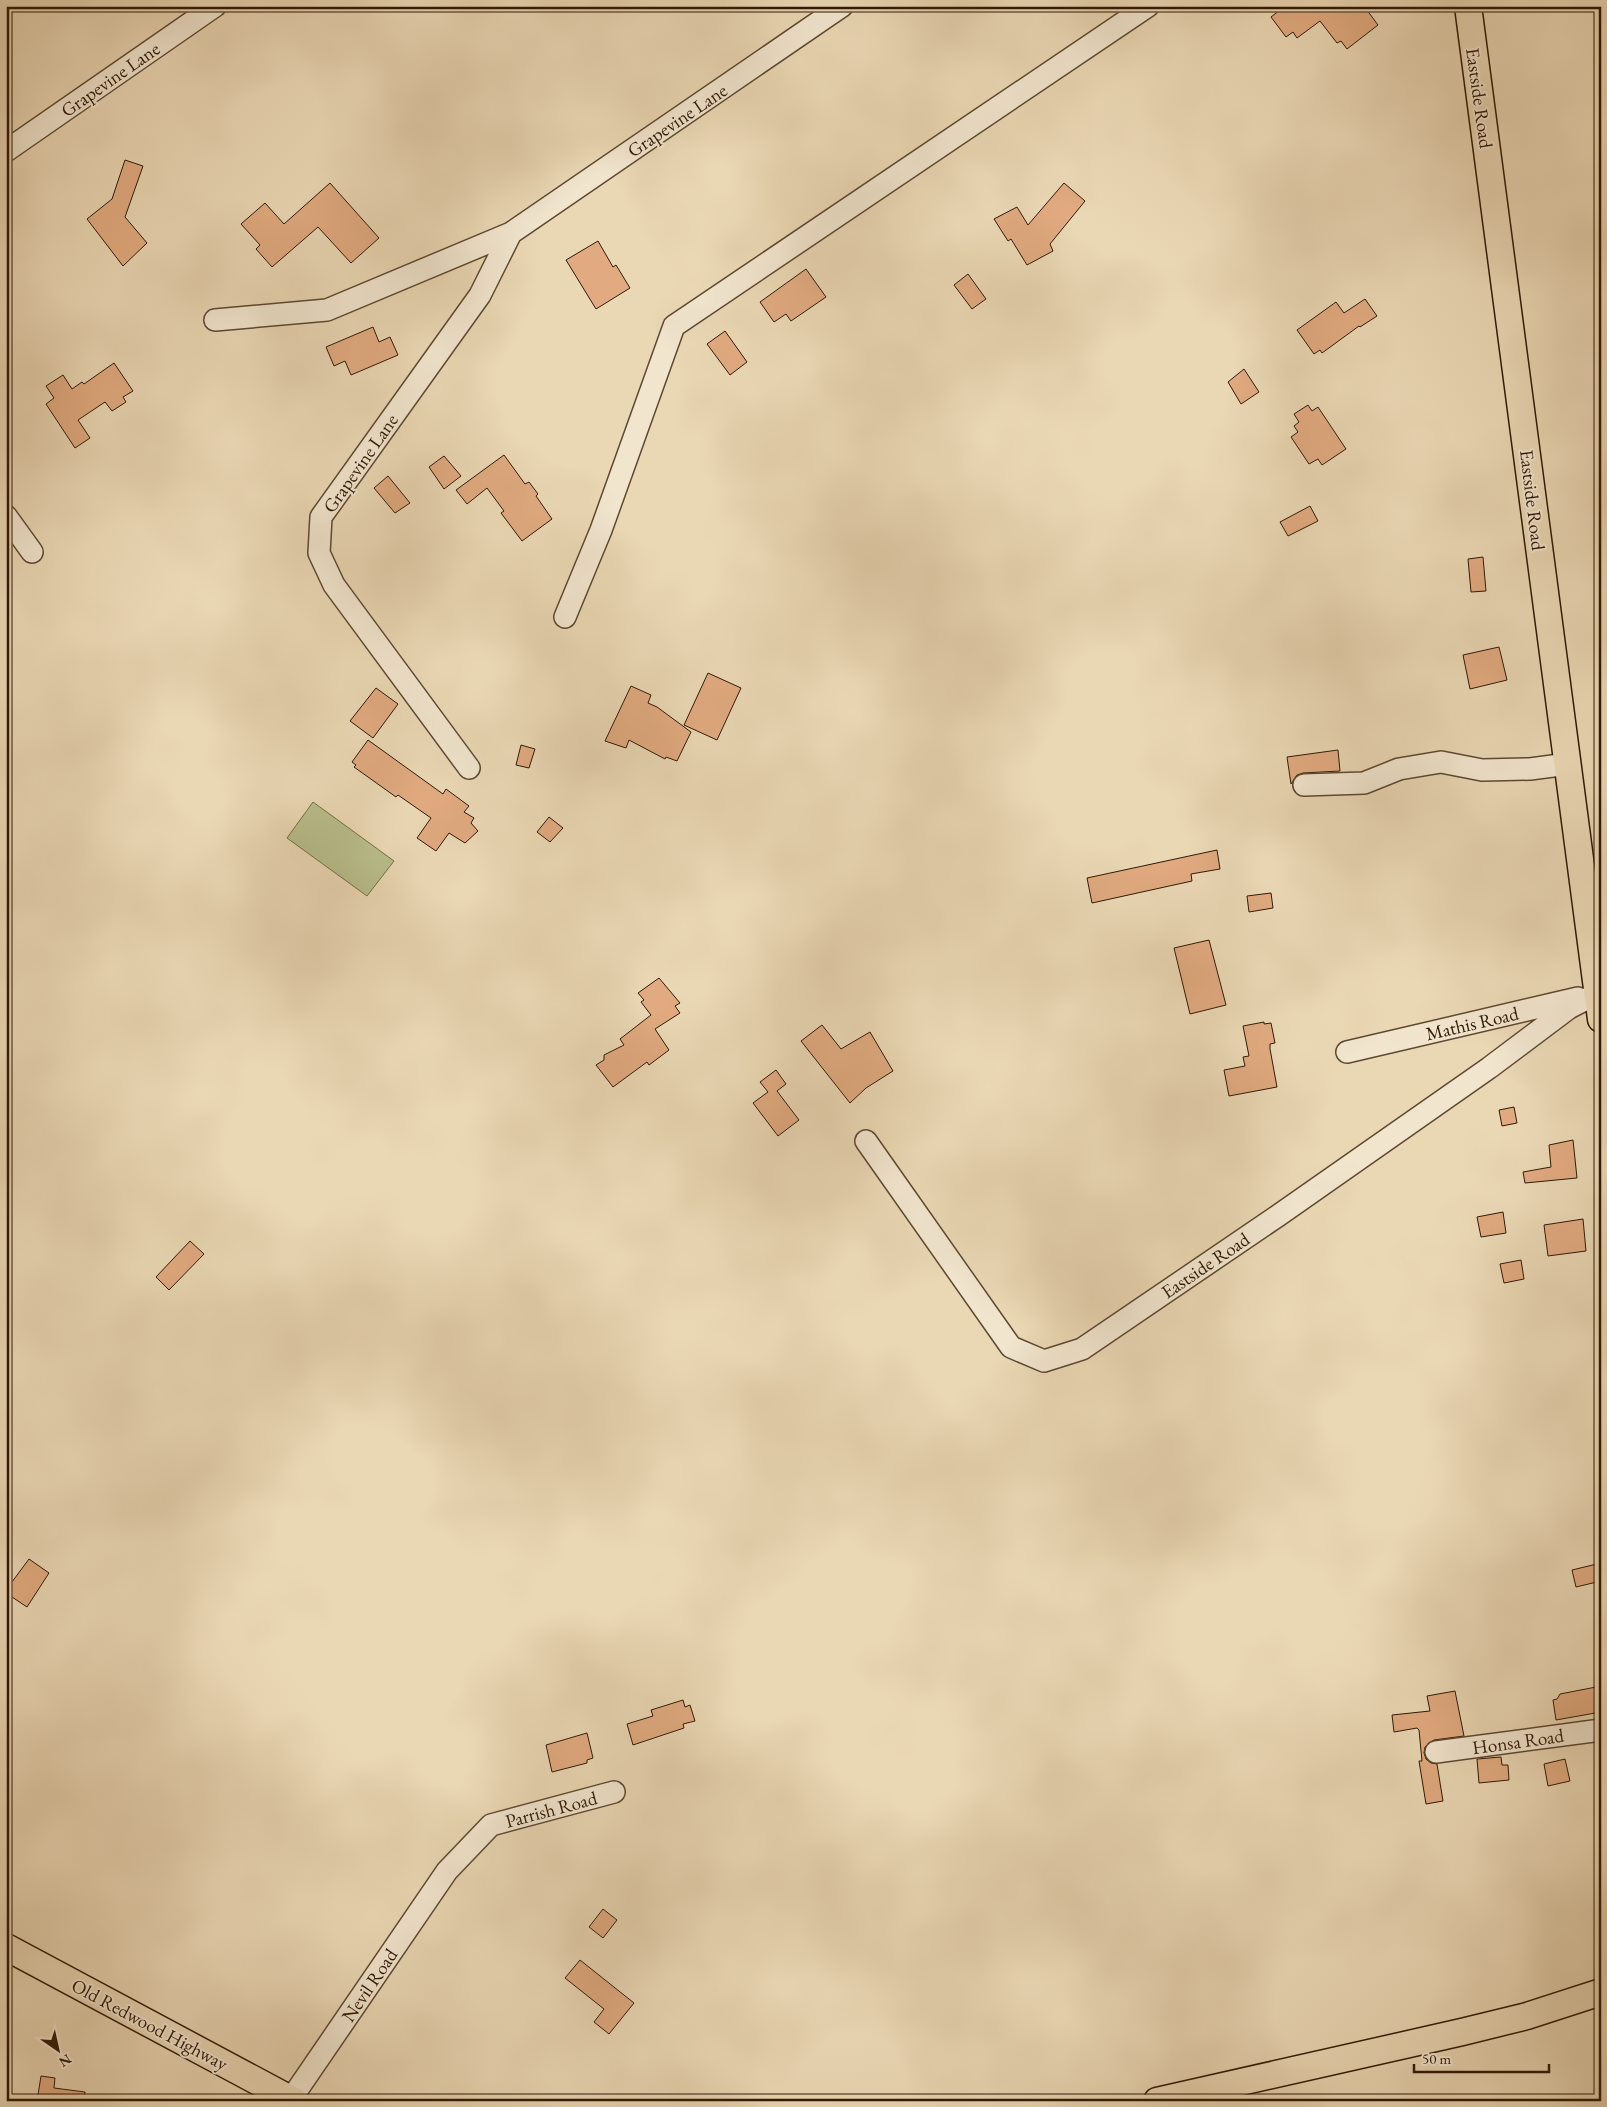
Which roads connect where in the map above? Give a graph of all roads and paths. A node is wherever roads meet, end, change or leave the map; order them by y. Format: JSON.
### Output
{"nodes":[{"id":1,"x":214,"y":6,"type":"edge"},
{"id":2,"x":842,"y":6,"type":"edge"},
{"id":3,"x":1148,"y":6,"type":"edge"},
{"id":4,"x":1468,"y":6,"type":"edge"},
{"id":5,"x":6,"y":151,"type":"edge"},
{"id":6,"x":511,"y":233,"type":"junction"},
{"id":7,"x":215,"y":320,"type":"dead end"},
{"id":8,"x":6,"y":516,"type":"edge"},
{"id":9,"x":32,"y":552,"type":"dead end"},
{"id":10,"x":565,"y":617,"type":"dead end"},
{"id":11,"x":1568,"y":764,"type":"junction"},
{"id":12,"x":469,"y":768,"type":"dead end"},
{"id":13,"x":1304,"y":785,"type":"dead end"},
{"id":14,"x":1598,"y":993,"type":"junction"},
{"id":15,"x":1601,"y":1019,"type":"edge"},
{"id":16,"x":1347,"y":1052,"type":"dead end"},
{"id":17,"x":866,"y":1141,"type":"dead end"},
{"id":18,"x":1601,"y":1730,"type":"edge"},
{"id":19,"x":1436,"y":1752,"type":"dead end"},
{"id":20,"x":614,"y":1792,"type":"dead end"},
{"id":21,"x":447,"y":1871,"type":"joint"},
{"id":22,"x":6,"y":1947,"type":"edge"},
{"id":23,"x":1601,"y":1992,"type":"edge"},
{"id":24,"x":1205,"y":2096,"type":"edge"},
{"id":25,"x":293,"y":2100,"type":"edge"},
{"id":26,"x":1157,"y":2101,"type":"edge"}],
"edges":[{"from":1,"to":5,"type":"street","name":"Grapevine Lane"},
{"from":2,"to":6,"type":"street","name":"Grapevine Lane"},
{"from":3,"to":10,"type":"street"},
{"from":4,"to":11,"type":"main road","name":"Eastside Road"},
{"from":6,"to":7,"type":"street","name":"Grapevine Lane"},
{"from":6,"to":12,"type":"street","name":"Grapevine Lane"},
{"from":8,"to":9,"type":"street"},
{"from":11,"to":13,"type":"street"},
{"from":11,"to":14,"type":"main road","name":"Eastside Road"},
{"from":14,"to":15,"type":"main road","name":"Eastside Road"},
{"from":14,"to":16,"type":"street","name":"Mathis Road"},
{"from":14,"to":17,"type":"street","name":"Eastside Road"},
{"from":18,"to":19,"type":"street","name":"Honsa Road"},
{"from":20,"to":21,"type":"street","name":"Parrish Road"},
{"from":21,"to":25,"type":"street","name":"Nevil Road"},
{"from":22,"to":25,"type":"main road","name":"Old Redwood Highway"},
{"from":23,"to":24,"type":"main road"},
{"from":24,"to":26,"type":"main road"}]}
